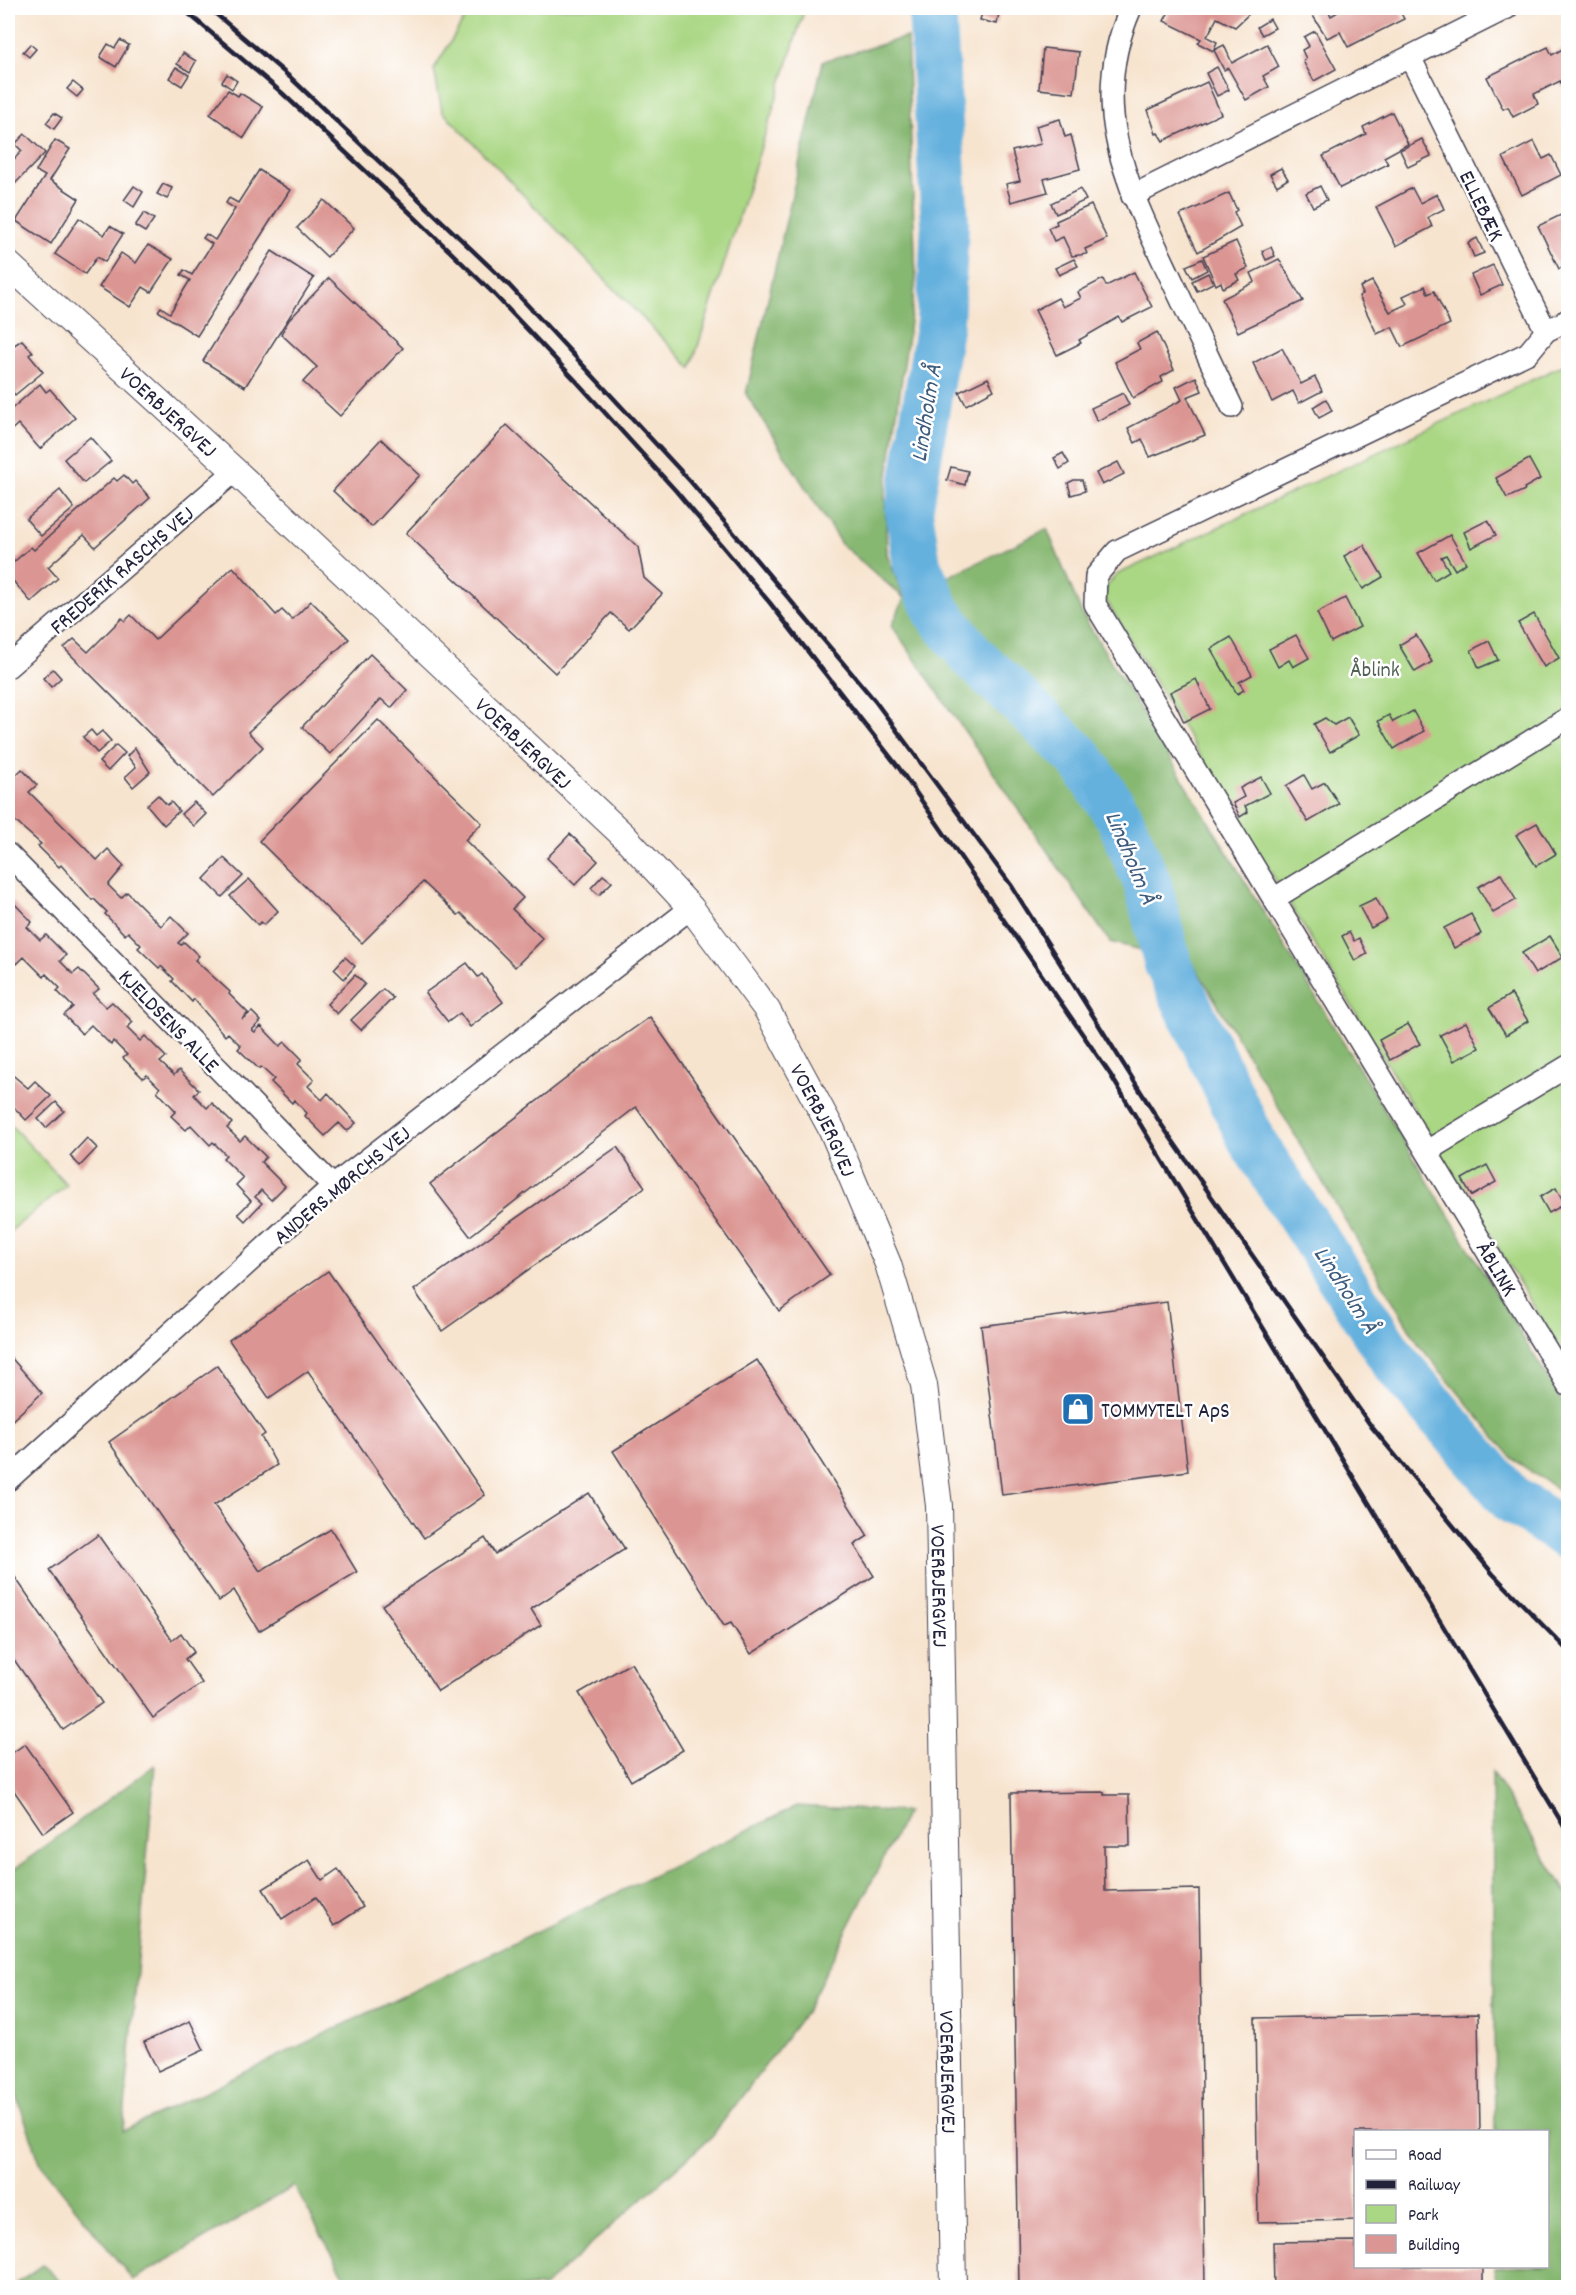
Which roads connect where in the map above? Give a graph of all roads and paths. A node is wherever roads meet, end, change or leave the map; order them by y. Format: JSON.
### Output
{"nodes":[{"id":1,"x":1131,"y":8,"type":"edge"},
{"id":2,"x":1507,"y":8,"type":"edge"},
{"id":3,"x":1410,"y":57,"type":"junction"},
{"id":4,"x":1132,"y":196,"type":"junction"},
{"id":5,"x":8,"y":264,"type":"edge"},
{"id":6,"x":1569,"y":320,"type":"edge"},
{"id":7,"x":1545,"y":331,"type":"junction"},
{"id":8,"x":1232,"y":407,"type":"dead end"},
{"id":9,"x":235,"y":471,"type":"junction"},
{"id":10,"x":8,"y":667,"type":"edge"},
{"id":11,"x":1569,"y":718,"type":"edge"},
{"id":12,"x":8,"y":854,"type":"edge"},
{"id":13,"x":1275,"y":898,"type":"junction"},
{"id":14,"x":691,"y":908,"type":"junction"},
{"id":15,"x":1569,"y":1065,"type":"edge"},
{"id":16,"x":1427,"y":1151,"type":"junction"},
{"id":17,"x":333,"y":1186,"type":"junction"},
{"id":18,"x":1569,"y":1385,"type":"edge"},
{"id":19,"x":8,"y":1480,"type":"edge"},
{"id":20,"x":953,"y":2288,"type":"edge"}],
"edges":[{"from":1,"to":4,"type":"street"},
{"from":2,"to":3,"type":"street"},
{"from":3,"to":4,"type":"street"},
{"from":3,"to":7,"type":"street","name":"ELLEBÆK"},
{"from":4,"to":8,"type":"street"},
{"from":5,"to":9,"type":"street","name":"VOERBJERGVEJ"},
{"from":6,"to":7,"type":"street"},
{"from":7,"to":13,"type":"street","name":"ÅBLINK"},
{"from":9,"to":10,"type":"street","name":"FREDERIK RASCHS VEJ"},
{"from":9,"to":14,"type":"street","name":"VOERBJERGVEJ"},
{"from":11,"to":13,"type":"street"},
{"from":12,"to":17,"type":"street","name":"KJELDSENS ALLE"},
{"from":13,"to":16,"type":"street","name":"ÅBLINK"},
{"from":14,"to":17,"type":"street","name":"ANDERS MØRCHS VEJ"},
{"from":14,"to":20,"type":"street","name":"VOERBJERGVEJ"},
{"from":15,"to":16,"type":"street"},
{"from":16,"to":18,"type":"street","name":"ÅBLINK"},
{"from":17,"to":19,"type":"street","name":"ANDERS MØRCHS VEJ"}]}
